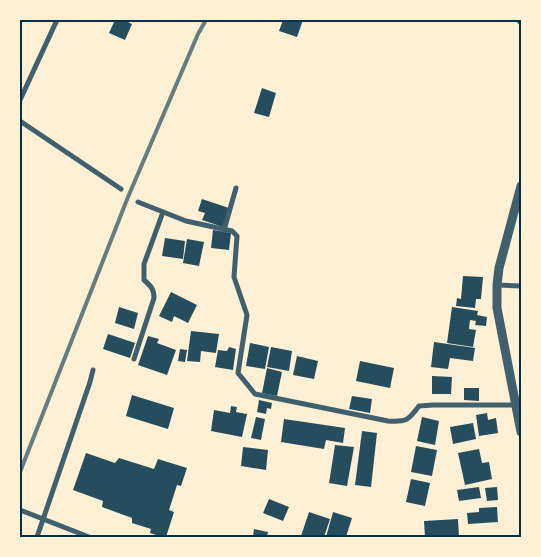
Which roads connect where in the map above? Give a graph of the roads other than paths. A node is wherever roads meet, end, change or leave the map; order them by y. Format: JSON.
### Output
{"nodes":[{"id":1,"x":58,"y":20,"type":"edge"},
{"id":2,"x":518,"y":20,"type":"edge"},
{"id":3,"x":521,"y":23,"type":"edge"},
{"id":4,"x":20,"y":100,"type":"edge"},
{"id":5,"x":20,"y":121,"type":"edge"},
{"id":6,"x":521,"y":186,"type":"edge"},
{"id":7,"x":236,"y":188,"type":"dead end"},
{"id":8,"x":121,"y":189,"type":"dead end"},
{"id":9,"x":138,"y":202,"type":"dead end"},
{"id":10,"x":163,"y":212,"type":"junction"},
{"id":11,"x":224,"y":230,"type":"junction"},
{"id":12,"x":497,"y":285,"type":"junction"},
{"id":13,"x":521,"y":286,"type":"edge"},
{"id":14,"x":134,"y":359,"type":"dead end"},
{"id":15,"x":93,"y":370,"type":"dead end"},
{"id":16,"x":516,"y":405,"type":"junction"},
{"id":17,"x":521,"y":432,"type":"edge"},
{"id":18,"x":20,"y":510,"type":"edge"},
{"id":19,"x":43,"y":519,"type":"junction"},
{"id":20,"x":37,"y":537,"type":"edge"},
{"id":21,"x":89,"y":537,"type":"edge"}],
"edges":[{"from":1,"to":4,"type":"street"},
{"from":2,"to":3,"type":"street"},
{"from":5,"to":8,"type":"street"},
{"from":6,"to":12,"type":"street"},
{"from":7,"to":11,"type":"street"},
{"from":9,"to":10,"type":"street"},
{"from":10,"to":11,"type":"street"},
{"from":10,"to":14,"type":"street"},
{"from":11,"to":16,"type":"street"},
{"from":12,"to":13,"type":"street"},
{"from":12,"to":16,"type":"street"},
{"from":15,"to":19,"type":"street"},
{"from":16,"to":17,"type":"street"},
{"from":18,"to":19,"type":"street"},
{"from":19,"to":20,"type":"street"},
{"from":19,"to":21,"type":"street"}]}
